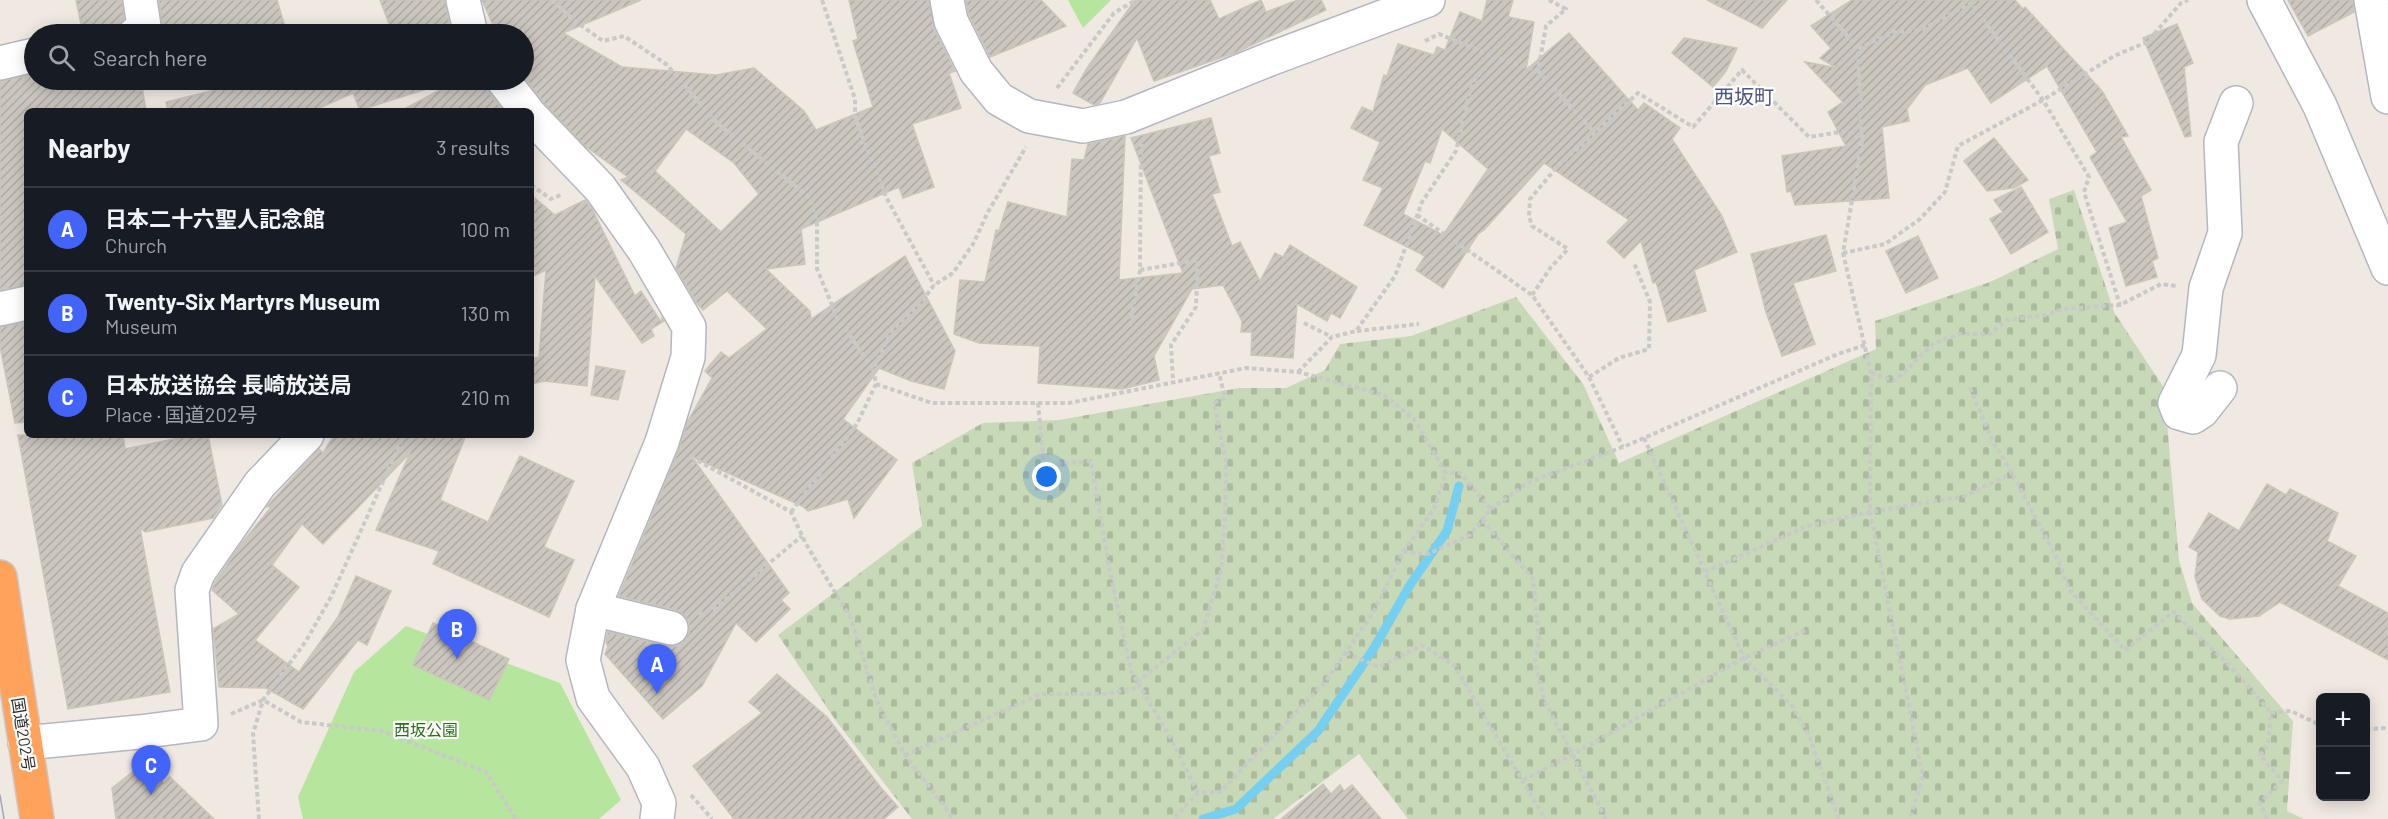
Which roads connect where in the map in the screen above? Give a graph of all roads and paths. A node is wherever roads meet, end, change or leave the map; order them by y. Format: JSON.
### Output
{"nodes":[{"id":1,"x":140,"y":0,"type":"edge"},
{"id":2,"x":463,"y":0,"type":"edge"},
{"id":3,"x":552,"y":0,"type":"edge"},
{"id":4,"x":822,"y":0,"type":"edge"},
{"id":5,"x":946,"y":0,"type":"edge"},
{"id":6,"x":1136,"y":0,"type":"edge"},
{"id":7,"x":1428,"y":0,"type":"edge"},
{"id":8,"x":1549,"y":0,"type":"edge"},
{"id":9,"x":1816,"y":0,"type":"edge"},
{"id":10,"x":2188,"y":0,"type":"edge"},
{"id":11,"x":2264,"y":0,"type":"edge"},
{"id":12,"x":2371,"y":0,"type":"edge"},
{"id":13,"x":144,"y":24,"type":"edge"},
{"id":14,"x":469,"y":24,"type":"edge"},
{"id":15,"x":1425,"y":40,"type":"dead end"},
{"id":16,"x":1858,"y":48,"type":"junction"},
{"id":17,"x":1495,"y":57,"type":"junction"},
{"id":18,"x":24,"y":58,"type":"edge"},
{"id":19,"x":0,"y":63,"type":"edge"},
{"id":20,"x":1538,"y":71,"type":"junction"},
{"id":21,"x":257,"y":90,"type":"edge"},
{"id":22,"x":511,"y":90,"type":"edge"},
{"id":23,"x":2388,"y":97,"type":"edge"},
{"id":24,"x":2043,"y":100,"type":"junction"},
{"id":25,"x":2236,"y":103,"type":"dead end"},
{"id":26,"x":260,"y":108,"type":"edge"},
{"id":27,"x":525,"y":108,"type":"edge"},
{"id":28,"x":1036,"y":117,"type":"junction"},
{"id":29,"x":534,"y":119,"type":"edge"},
{"id":30,"x":1595,"y":133,"type":"junction"},
{"id":31,"x":1142,"y":140,"type":"dead end"},
{"id":32,"x":1862,"y":141,"type":"junction"},
{"id":33,"x":1417,"y":215,"type":"junction"},
{"id":34,"x":1843,"y":253,"type":"junction"},
{"id":35,"x":1634,"y":263,"type":"dead end"},
{"id":36,"x":2388,"y":268,"type":"edge"},
{"id":37,"x":1140,"y":270,"type":"junction"},
{"id":38,"x":934,"y":285,"type":"junction"},
{"id":39,"x":2206,"y":288,"type":"junction"},
{"id":40,"x":1532,"y":295,"type":"junction"},
{"id":41,"x":24,"y":304,"type":"edge"},
{"id":42,"x":2120,"y":305,"type":"junction"},
{"id":43,"x":0,"y":309,"type":"edge"},
{"id":44,"x":1304,"y":323,"type":"dead end"},
{"id":45,"x":1419,"y":324,"type":"dead end"},
{"id":46,"x":1130,"y":326,"type":"dead end"},
{"id":47,"x":1356,"y":332,"type":"junction"},
{"id":48,"x":1332,"y":337,"type":"junction"},
{"id":49,"x":1865,"y":345,"type":"junction"},
{"id":50,"x":873,"y":369,"type":"junction"},
{"id":51,"x":1298,"y":372,"type":"junction"},
{"id":52,"x":1219,"y":373,"type":"junction"},
{"id":53,"x":1871,"y":373,"type":"junction"},
{"id":54,"x":1589,"y":376,"type":"junction"},
{"id":55,"x":1173,"y":381,"type":"junction"},
{"id":56,"x":876,"y":384,"type":"junction"},
{"id":57,"x":2220,"y":387,"type":"dead end"},
{"id":58,"x":1970,"y":388,"type":"dead end"},
{"id":59,"x":1038,"y":403,"type":"junction"},
{"id":60,"x":304,"y":438,"type":"edge"},
{"id":61,"x":403,"y":438,"type":"edge"},
{"id":62,"x":1644,"y":438,"type":"junction"},
{"id":63,"x":662,"y":442,"type":"junction"},
{"id":64,"x":1623,"y":447,"type":"junction"},
{"id":65,"x":1446,"y":473,"type":"junction"},
{"id":66,"x":2012,"y":473,"type":"junction"},
{"id":67,"x":1491,"y":509,"type":"junction"},
{"id":68,"x":791,"y":512,"type":"junction"},
{"id":69,"x":1870,"y":512,"type":"junction"},
{"id":70,"x":1482,"y":519,"type":"junction"},
{"id":71,"x":802,"y":535,"type":"junction"},
{"id":72,"x":1403,"y":552,"type":"junction"},
{"id":73,"x":1705,"y":572,"type":"junction"},
{"id":74,"x":0,"y":577,"type":"edge"},
{"id":75,"x":593,"y":609,"type":"junction"},
{"id":76,"x":671,"y":628,"type":"joint"},
{"id":77,"x":1808,"y":628,"type":"dead end"},
{"id":78,"x":1346,"y":653,"type":"junction"},
{"id":79,"x":1744,"y":658,"type":"junction"},
{"id":80,"x":1138,"y":684,"type":"junction"},
{"id":81,"x":263,"y":700,"type":"junction"},
{"id":82,"x":2271,"y":713,"type":"junction"},
{"id":83,"x":2316,"y":722,"type":"edge"},
{"id":84,"x":2388,"y":728,"type":"edge"},
{"id":85,"x":2370,"y":729,"type":"edge"},
{"id":86,"x":25,"y":743,"type":"junction"},
{"id":87,"x":1573,"y":754,"type":"junction"},
{"id":88,"x":905,"y":755,"type":"junction"},
{"id":89,"x":1523,"y":780,"type":"junction"},
{"id":90,"x":1198,"y":794,"type":"junction"},
{"id":91,"x":37,"y":819,"type":"edge"},
{"id":92,"x":259,"y":819,"type":"edge"},
{"id":93,"x":516,"y":819,"type":"edge"},
{"id":94,"x":657,"y":819,"type":"edge"},
{"id":95,"x":954,"y":819,"type":"edge"},
{"id":96,"x":1173,"y":819,"type":"edge"},
{"id":97,"x":1545,"y":819,"type":"edge"},
{"id":98,"x":1606,"y":819,"type":"edge"},
{"id":99,"x":1839,"y":819,"type":"edge"},
{"id":100,"x":1910,"y":819,"type":"edge"},
{"id":101,"x":2267,"y":819,"type":"edge"}],
"edges":[{"from":1,"to":13,"type":"street"},
{"from":2,"to":14,"type":"street"},
{"from":3,"to":50,"type":"path"},
{"from":4,"to":38,"type":"path"},
{"from":5,"to":28,"type":"street"},
{"from":6,"to":28,"type":"path"},
{"from":7,"to":28,"type":"street"},
{"from":8,"to":20,"type":"path"},
{"from":9,"to":16,"type":"path"},
{"from":10,"to":24,"type":"path"},
{"from":11,"to":36,"type":"street"},
{"from":12,"to":23,"type":"street"},
{"from":15,"to":17,"type":"path"},
{"from":16,"to":24,"type":"path"},
{"from":16,"to":32,"type":"path"},
{"from":17,"to":20,"type":"path"},
{"from":17,"to":33,"type":"path"},
{"from":18,"to":19,"type":"street"},
{"from":20,"to":30,"type":"path"},
{"from":21,"to":26,"type":"path"},
{"from":22,"to":27,"type":"street"},
{"from":24,"to":34,"type":"path"},
{"from":24,"to":42,"type":"path"},
{"from":25,"to":39,"type":"street"},
{"from":28,"to":38,"type":"path"},
{"from":29,"to":63,"type":"street"},
{"from":30,"to":32,"type":"path"},
{"from":30,"to":40,"type":"path"},
{"from":31,"to":37,"type":"path"},
{"from":32,"to":34,"type":"path"},
{"from":33,"to":40,"type":"path"},
{"from":33,"to":47,"type":"path"},
{"from":34,"to":49,"type":"path"},
{"from":35,"to":54,"type":"path"},
{"from":37,"to":46,"type":"path"},
{"from":37,"to":55,"type":"path"},
{"from":38,"to":50,"type":"path"},
{"from":39,"to":42,"type":"path"},
{"from":39,"to":57,"type":"street"},
{"from":40,"to":54,"type":"path"},
{"from":41,"to":43,"type":"street"},
{"from":42,"to":53,"type":"path"},
{"from":44,"to":48,"type":"path"},
{"from":45,"to":47,"type":"path"},
{"from":47,"to":48,"type":"path"},
{"from":48,"to":51,"type":"path"},
{"from":49,"to":53,"type":"path"},
{"from":49,"to":62,"type":"path"},
{"from":50,"to":56,"type":"path"},
{"from":51,"to":52,"type":"path"},
{"from":51,"to":65,"type":"path"},
{"from":52,"to":55,"type":"path"},
{"from":52,"to":80,"type":"path"},
{"from":53,"to":69,"type":"path"},
{"from":54,"to":64,"type":"path"},
{"from":55,"to":59,"type":"path"},
{"from":56,"to":59,"type":"path"},
{"from":56,"to":68,"type":"path"},
{"from":58,"to":66,"type":"path"},
{"from":59,"to":80,"type":"path"},
{"from":60,"to":86,"type":"street"},
{"from":61,"to":81,"type":"path"},
{"from":62,"to":64,"type":"path"},
{"from":62,"to":73,"type":"path"},
{"from":63,"to":68,"type":"path"},
{"from":63,"to":75,"type":"street"},
{"from":64,"to":67,"type":"path"},
{"from":65,"to":67,"type":"path"},
{"from":65,"to":72,"type":"path"},
{"from":66,"to":69,"type":"path"},
{"from":66,"to":82,"type":"path"},
{"from":67,"to":70,"type":"path"},
{"from":68,"to":71,"type":"path"},
{"from":69,"to":73,"type":"path"},
{"from":69,"to":100,"type":"path"},
{"from":70,"to":72,"type":"path"},
{"from":70,"to":87,"type":"path"},
{"from":71,"to":76,"type":"path"},
{"from":71,"to":88,"type":"path"},
{"from":72,"to":78,"type":"path"},
{"from":73,"to":79,"type":"path"},
{"from":74,"to":86,"type":"highway","name":"国道202号"},
{"from":75,"to":76,"type":"street"},
{"from":75,"to":94,"type":"street"},
{"from":77,"to":79,"type":"path"},
{"from":78,"to":89,"type":"path"},
{"from":78,"to":90,"type":"path"},
{"from":79,"to":87,"type":"path"},
{"from":79,"to":99,"type":"path"},
{"from":80,"to":88,"type":"path"},
{"from":80,"to":90,"type":"path"},
{"from":81,"to":92,"type":"path"},
{"from":81,"to":93,"type":"path"},
{"from":82,"to":83,"type":"path"},
{"from":82,"to":101,"type":"path"},
{"from":84,"to":85,"type":"path"},
{"from":86,"to":91,"type":"highway","name":"国道202号"},
{"from":87,"to":89,"type":"path"},
{"from":87,"to":98,"type":"path"},
{"from":88,"to":95,"type":"path"},
{"from":89,"to":97,"type":"path"},
{"from":90,"to":96,"type":"path"}]}
